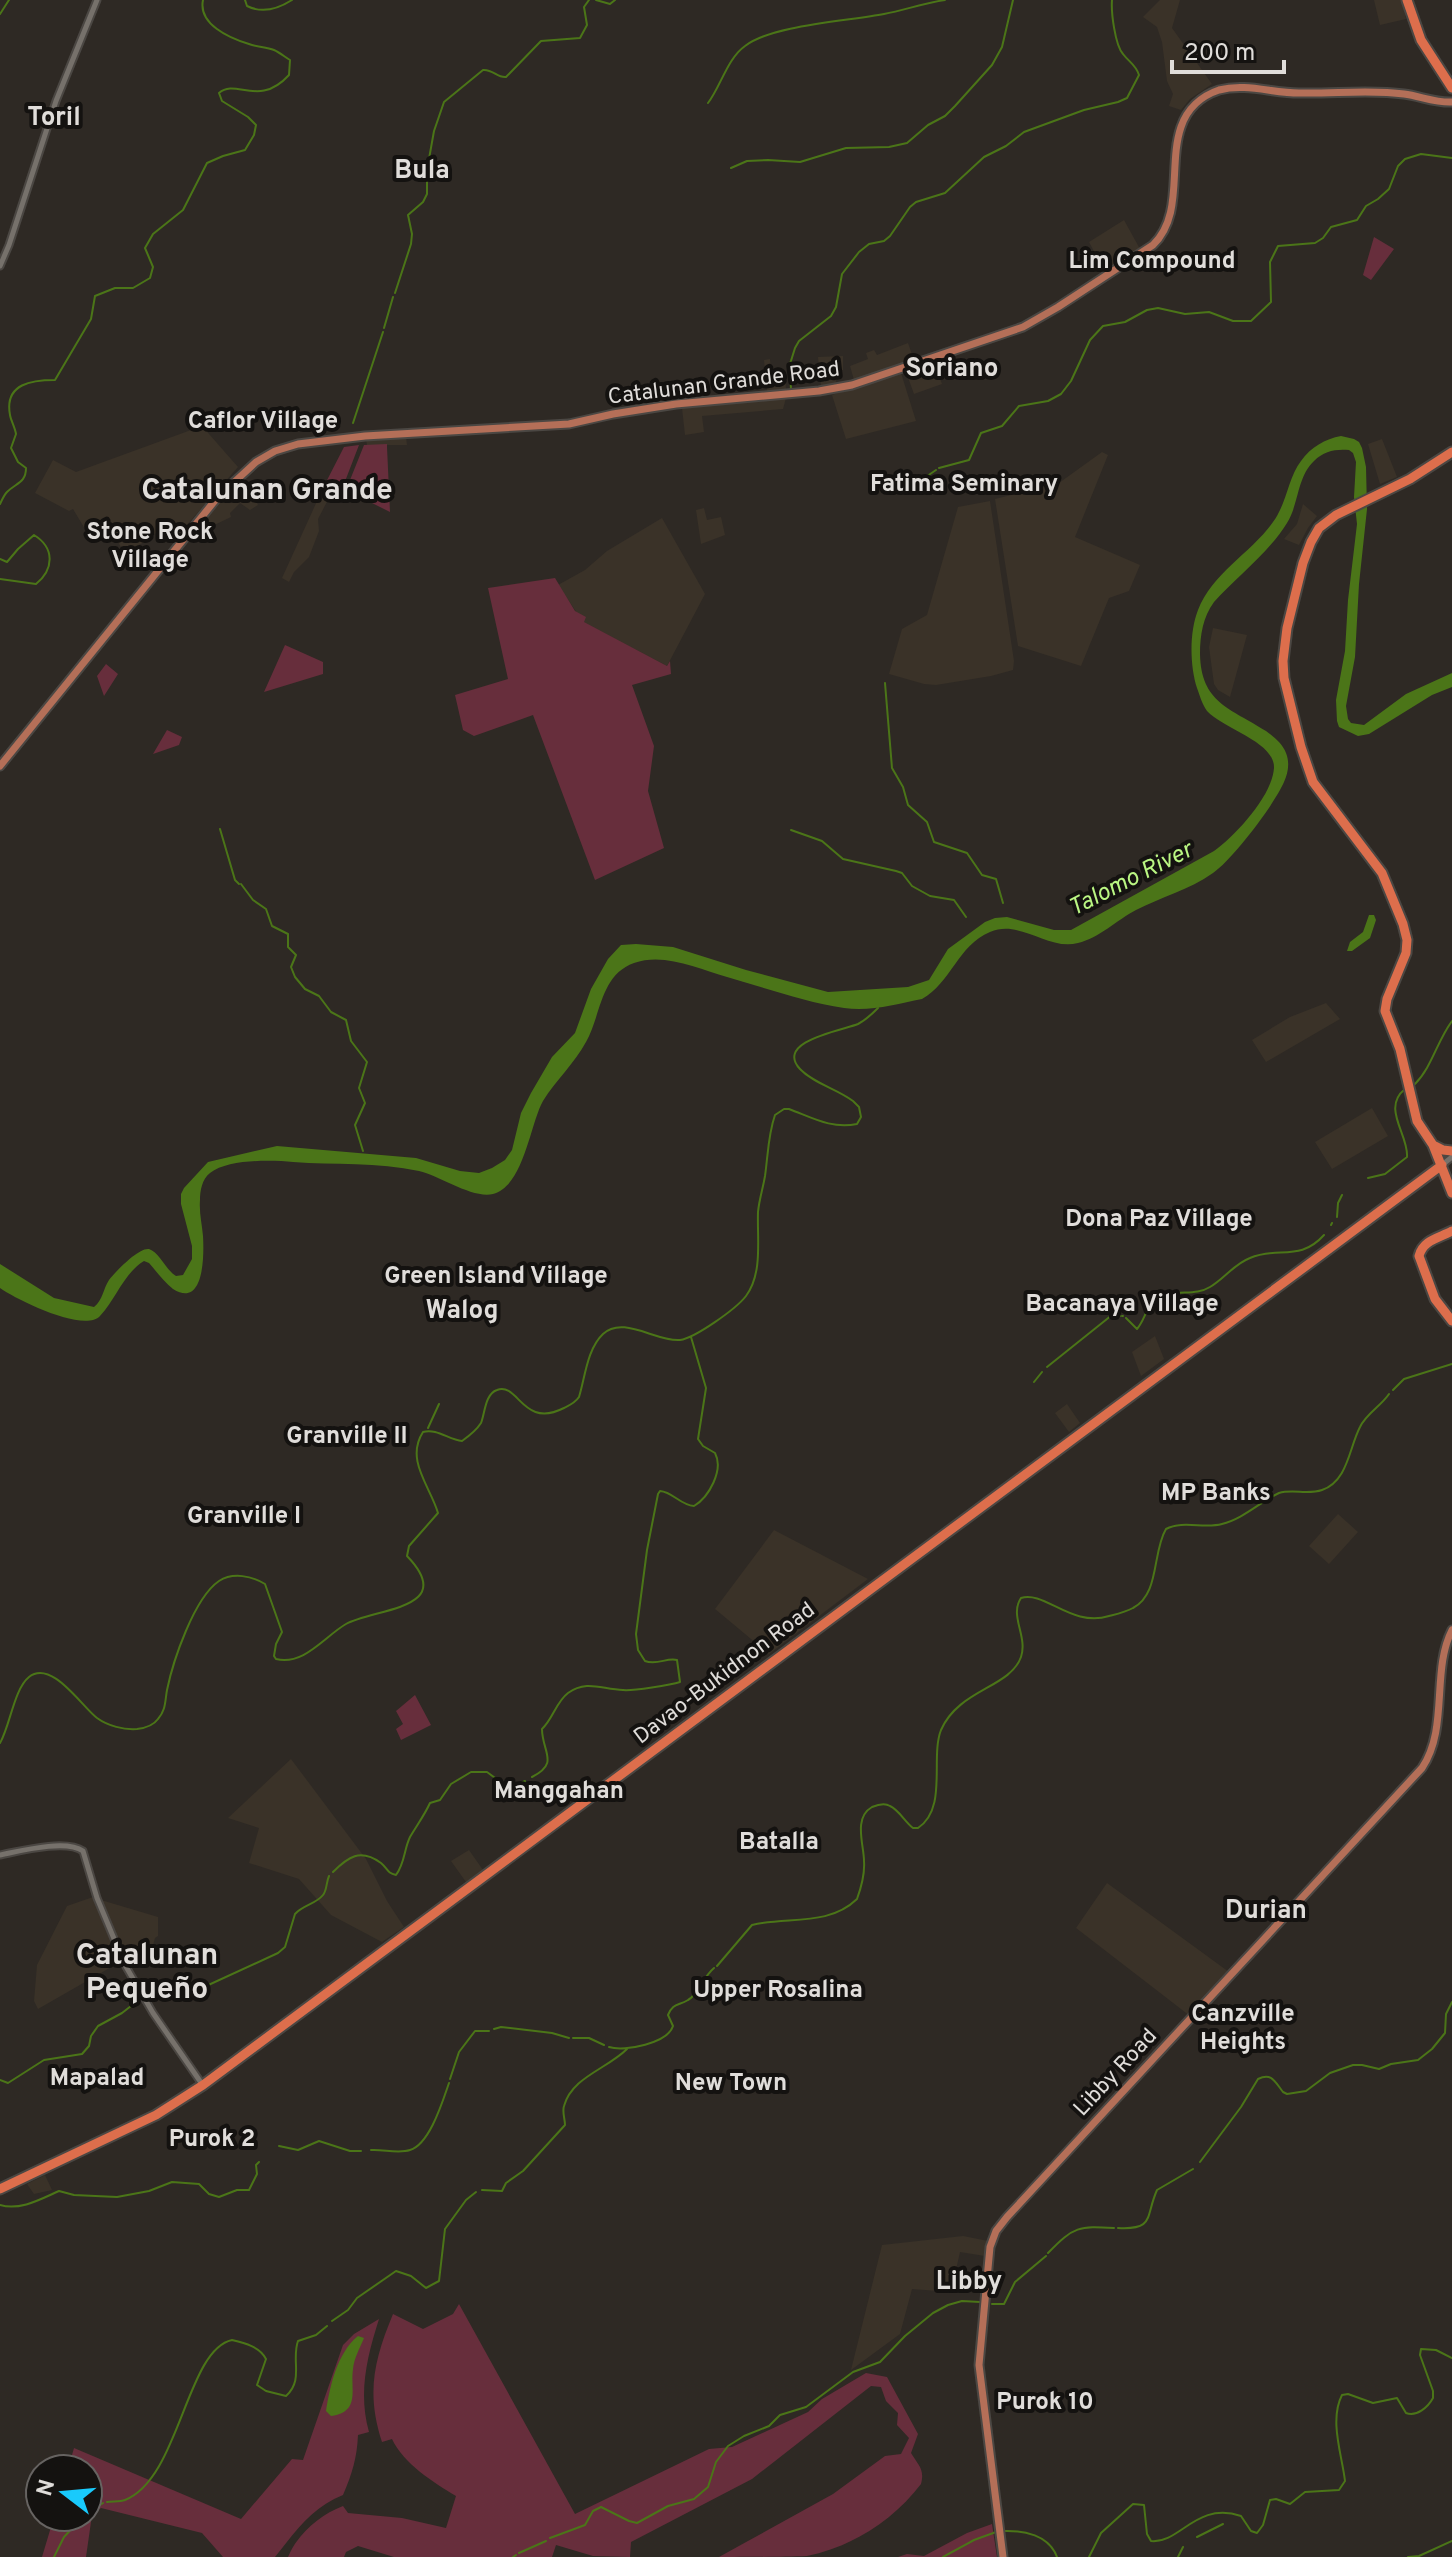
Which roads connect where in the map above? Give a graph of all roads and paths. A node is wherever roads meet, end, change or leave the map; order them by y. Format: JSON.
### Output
{"nodes":[{"id":1,"x":97,"y":0,"type":"edge"},
{"id":2,"x":1407,"y":0,"type":"edge"},
{"id":3,"x":1452,"y":88,"type":"edge"},
{"id":4,"x":1452,"y":102,"type":"edge"},
{"id":5,"x":0,"y":266,"type":"edge"},
{"id":6,"x":1452,"y":452,"type":"edge"},
{"id":7,"x":0,"y":766,"type":"edge"},
{"id":8,"x":1433,"y":1145,"type":"junction"},
{"id":9,"x":1452,"y":1151,"type":"edge"},
{"id":10,"x":1452,"y":1157,"type":"edge"},
{"id":11,"x":1442,"y":1165,"type":"junction"},
{"id":12,"x":1452,"y":1169,"type":"edge"},
{"id":13,"x":1427,"y":1176,"type":"junction"},
{"id":14,"x":1451,"y":1191,"type":"edge"},
{"id":15,"x":1452,"y":1231,"type":"edge"},
{"id":16,"x":1452,"y":1321,"type":"edge"},
{"id":17,"x":1452,"y":1630,"type":"edge"},
{"id":18,"x":0,"y":1855,"type":"edge"},
{"id":19,"x":203,"y":2085,"type":"junction"},
{"id":20,"x":0,"y":2189,"type":"edge"},
{"id":21,"x":1003,"y":2557,"type":"edge"}],
"edges":[{"from":1,"to":5,"type":"street"},
{"from":2,"to":3,"type":"highway"},
{"from":4,"to":7,"type":"main road","name":"Catalunan Grande Road"},
{"from":6,"to":8,"type":"highway"},
{"from":8,"to":9,"type":"highway"},
{"from":8,"to":11,"type":"highway"},
{"from":8,"to":13,"type":"highway"},
{"from":10,"to":11,"type":"street","name":"Davao-Bukidnon Road"},
{"from":11,"to":13,"type":"highway","name":"Davao-Bukidnon Road"},
{"from":11,"to":14,"type":"highway"},
{"from":12,"to":14,"type":"highway"},
{"from":13,"to":14,"type":"highway"},
{"from":13,"to":19,"type":"highway","name":"Davao-Bukidnon Road"},
{"from":15,"to":16,"type":"highway"},
{"from":17,"to":21,"type":"main road","name":"Libby Road"},
{"from":18,"to":19,"type":"street"},
{"from":19,"to":20,"type":"highway","name":"Davao-Bukidnon Road"}]}
